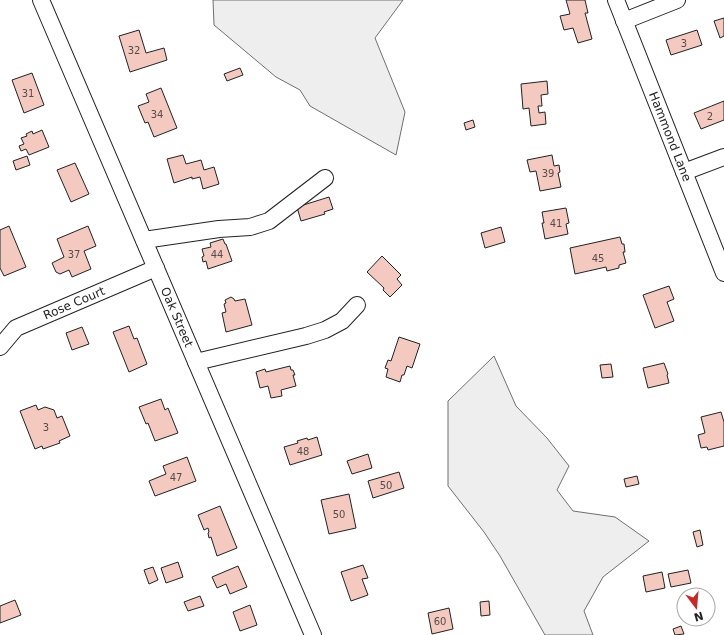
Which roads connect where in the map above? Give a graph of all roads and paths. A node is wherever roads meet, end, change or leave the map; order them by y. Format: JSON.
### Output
{"nodes":[{"id":1,"x":41,"y":0,"type":"edge"},
{"id":2,"x":616,"y":0,"type":"edge"},
{"id":3,"x":677,"y":0,"type":"edge"},
{"id":4,"x":624,"y":21,"type":"junction"},
{"id":5,"x":724,"y":157,"type":"edge"},
{"id":6,"x":684,"y":172,"type":"junction"},
{"id":7,"x":325,"y":178,"type":"dead end"},
{"id":8,"x":144,"y":240,"type":"junction"},
{"id":9,"x":156,"y":268,"type":"junction"},
{"id":10,"x":724,"y":273,"type":"edge"},
{"id":11,"x":357,"y":305,"type":"dead end"},
{"id":12,"x":0,"y":347,"type":"edge"},
{"id":13,"x":196,"y":362,"type":"junction"},
{"id":14,"x":313,"y":635,"type":"edge"}],
"edges":[{"from":1,"to":8,"type":"street","name":"Oak Street"},
{"from":2,"to":4,"type":"street","name":"Hammond Lane"},
{"from":3,"to":4,"type":"street"},
{"from":4,"to":6,"type":"street","name":"Hammond Lane"},
{"from":5,"to":6,"type":"street"},
{"from":6,"to":10,"type":"street","name":"Hammond Lane"},
{"from":7,"to":8,"type":"street"},
{"from":8,"to":9,"type":"street","name":"Oak Street"},
{"from":9,"to":12,"type":"street","name":"Rose Court"},
{"from":9,"to":13,"type":"street","name":"Oak Street"},
{"from":11,"to":13,"type":"street"},
{"from":13,"to":14,"type":"street","name":"Oak Street"}]}
